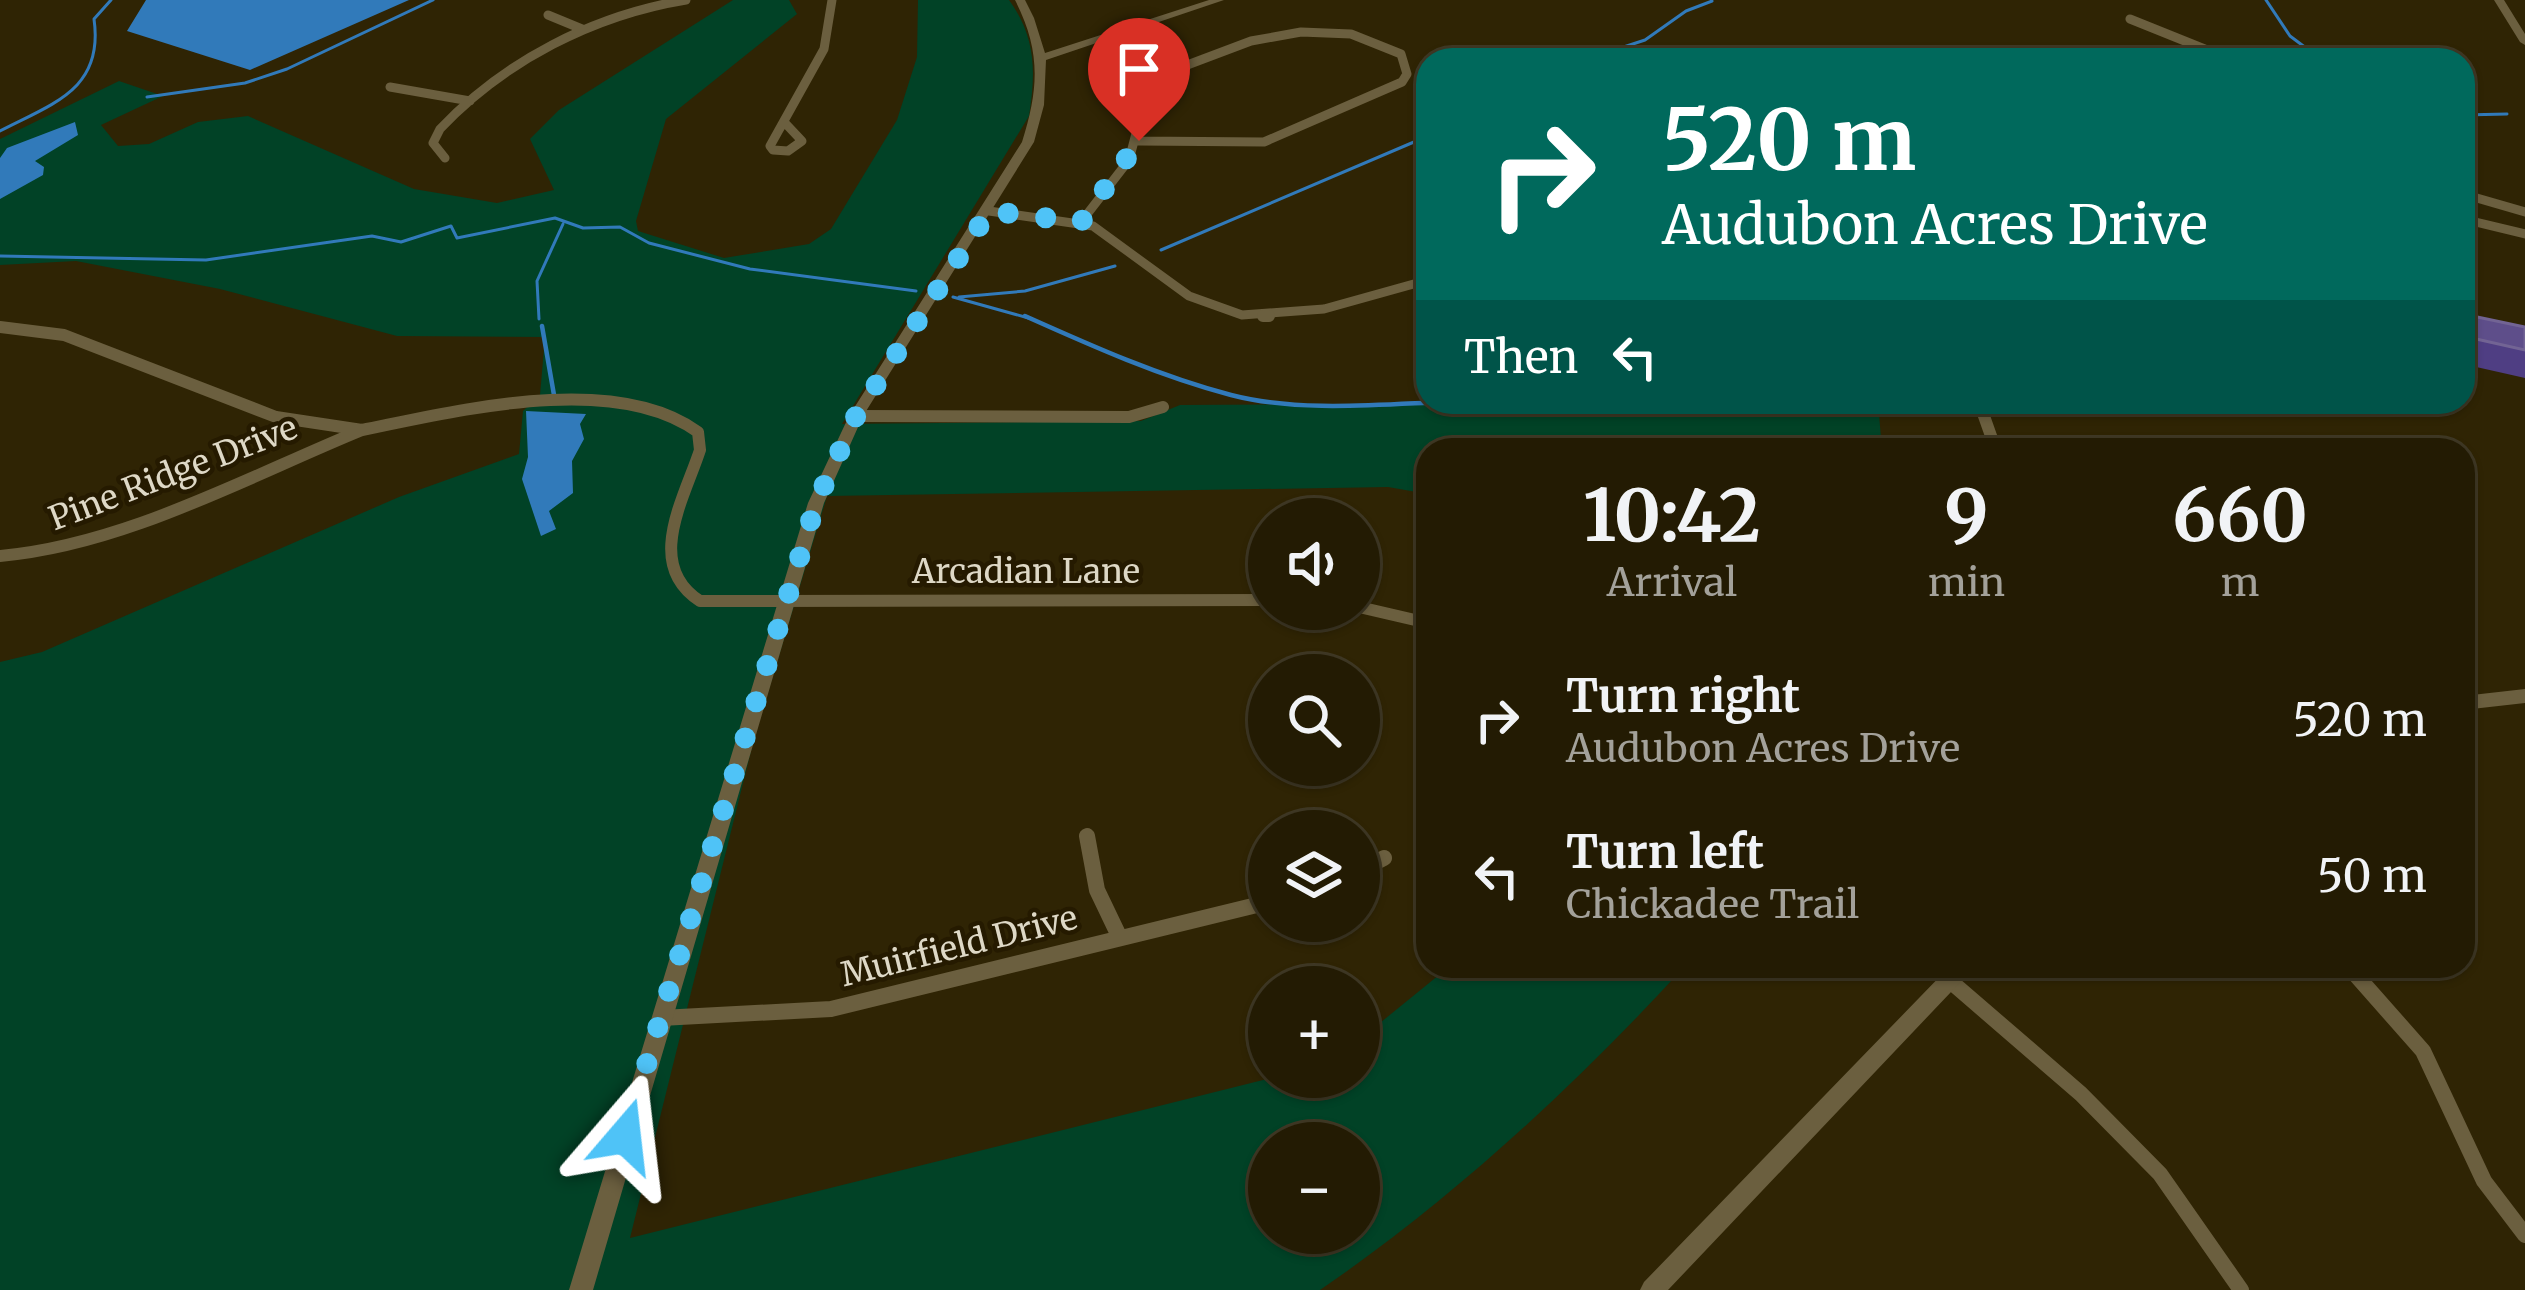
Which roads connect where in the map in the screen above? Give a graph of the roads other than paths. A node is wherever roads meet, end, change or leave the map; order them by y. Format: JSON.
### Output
{"nodes":[{"id":1,"x":686,"y":0,"type":"edge"},
{"id":2,"x":832,"y":0,"type":"edge"},
{"id":3,"x":1020,"y":0,"type":"edge"},
{"id":4,"x":1219,"y":0,"type":"edge"},
{"id":5,"x":2499,"y":0,"type":"edge"},
{"id":6,"x":548,"y":15,"type":"dead end"},
{"id":7,"x":2130,"y":20,"type":"dead end"},
{"id":8,"x":582,"y":29,"type":"junction"},
{"id":9,"x":2525,"y":42,"type":"edge"},
{"id":10,"x":2201,"y":48,"type":"edge"},
{"id":11,"x":1043,"y":57,"type":"junction"},
{"id":12,"x":390,"y":87,"type":"dead end"},
{"id":13,"x":470,"y":101,"type":"junction"},
{"id":14,"x":786,"y":124,"type":"dead end"},
{"id":15,"x":1139,"y":141,"type":"junction"},
{"id":16,"x":445,"y":158,"type":"dead end"},
{"id":17,"x":2475,"y":197,"type":"edge"},
{"id":18,"x":989,"y":211,"type":"junction"},
{"id":19,"x":2525,"y":212,"type":"edge"},
{"id":20,"x":1081,"y":222,"type":"junction"},
{"id":21,"x":2475,"y":222,"type":"edge"},
{"id":22,"x":2525,"y":234,"type":"edge"},
{"id":23,"x":1416,"y":283,"type":"edge"},
{"id":24,"x":0,"y":327,"type":"edge"},
{"id":25,"x":1162,"y":407,"type":"dead end"},
{"id":26,"x":856,"y":416,"type":"junction"},
{"id":27,"x":362,"y":430,"type":"junction"},
{"id":28,"x":0,"y":556,"type":"edge"},
{"id":29,"x":1248,"y":600,"type":"edge"},
{"id":30,"x":784,"y":601,"type":"junction"},
{"id":31,"x":1380,"y":612,"type":"edge"},
{"id":32,"x":1416,"y":619,"type":"edge"},
{"id":33,"x":2525,"y":696,"type":"edge"},
{"id":34,"x":2475,"y":702,"type":"edge"},
{"id":35,"x":1087,"y":836,"type":"dead end"},
{"id":36,"x":1384,"y":858,"type":"dead end"},
{"id":37,"x":1380,"y":860,"type":"edge"},
{"id":38,"x":1248,"y":907,"type":"edge"},
{"id":39,"x":1119,"y":936,"type":"junction"},
{"id":40,"x":1951,"y":978,"type":"edge"},
{"id":41,"x":1961,"y":978,"type":"edge"},
{"id":42,"x":2360,"y":978,"type":"edge"},
{"id":43,"x":661,"y":1018,"type":"junction"},
{"id":44,"x":2525,"y":1235,"type":"edge"},
{"id":45,"x":580,"y":1290,"type":"edge"},
{"id":46,"x":1652,"y":1290,"type":"edge"},
{"id":47,"x":2241,"y":1290,"type":"edge"}],
"edges":[{"from":1,"to":8,"type":"street"},
{"from":2,"to":14,"type":"street"},
{"from":3,"to":11,"type":"street"},
{"from":4,"to":11,"type":"street"},
{"from":5,"to":9,"type":"street"},
{"from":6,"to":8,"type":"street"},
{"from":7,"to":10,"type":"street"},
{"from":8,"to":13,"type":"street"},
{"from":11,"to":18,"type":"street"},
{"from":12,"to":13,"type":"street"},
{"from":13,"to":16,"type":"street"},
{"from":15,"to":15,"type":"street"},
{"from":15,"to":20,"type":"street"},
{"from":17,"to":19,"type":"street"},
{"from":18,"to":20,"type":"street"},
{"from":18,"to":26,"type":"street"},
{"from":20,"to":23,"type":"street"},
{"from":21,"to":22,"type":"street"},
{"from":24,"to":27,"type":"street","name":"Pine Ridge Drive"},
{"from":25,"to":26,"type":"street"},
{"from":26,"to":30,"type":"street"},
{"from":27,"to":28,"type":"street","name":"Pine Ridge Drive"},
{"from":27,"to":30,"type":"street","name":"Pine Ridge Drive"},
{"from":29,"to":30,"type":"street","name":"Arcadian Lane"},
{"from":30,"to":43,"type":"street"},
{"from":31,"to":32,"type":"street"},
{"from":33,"to":34,"type":"street"},
{"from":35,"to":39,"type":"street"},
{"from":36,"to":37,"type":"street"},
{"from":38,"to":39,"type":"street","name":"Muirfield Drive"},
{"from":39,"to":43,"type":"street","name":"Muirfield Drive"},
{"from":40,"to":46,"type":"street"},
{"from":41,"to":47,"type":"street"},
{"from":42,"to":44,"type":"street"},
{"from":43,"to":45,"type":"street"}]}
